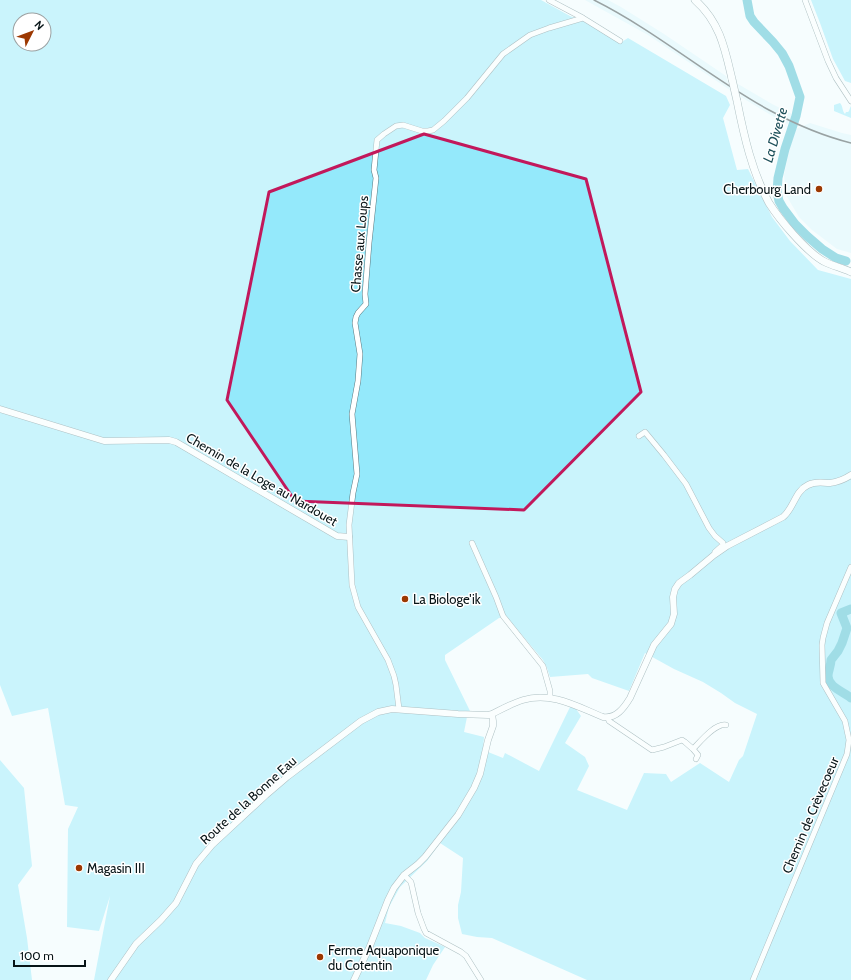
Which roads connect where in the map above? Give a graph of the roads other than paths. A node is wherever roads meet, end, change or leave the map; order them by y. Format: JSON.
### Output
{"nodes":[{"id":1,"x":549,"y":0,"type":"edge"},
{"id":2,"x":695,"y":0,"type":"edge"},
{"id":3,"x":805,"y":0,"type":"edge"},
{"id":4,"x":583,"y":18,"type":"junction"},
{"id":5,"x":620,"y":41,"type":"dead end"},
{"id":6,"x":851,"y":101,"type":"edge"},
{"id":7,"x":851,"y":272,"type":"edge"},
{"id":8,"x":0,"y":409,"type":"edge"},
{"id":9,"x":640,"y":436,"type":"dead end"},
{"id":10,"x":851,"y":474,"type":"edge"},
{"id":11,"x":350,"y":537,"type":"junction"},
{"id":12,"x":472,"y":543,"type":"dead end"},
{"id":13,"x":714,"y":555,"type":"junction"},
{"id":14,"x":851,"y":567,"type":"edge"},
{"id":15,"x":550,"y":698,"type":"junction"},
{"id":16,"x":399,"y":709,"type":"junction"},
{"id":17,"x":492,"y":714,"type":"junction"},
{"id":18,"x":608,"y":718,"type":"junction"},
{"id":19,"x":726,"y":725,"type":"dead end"},
{"id":20,"x":693,"y":749,"type":"junction"},
{"id":21,"x":696,"y":759,"type":"dead end"},
{"id":22,"x":404,"y":875,"type":"junction"},
{"id":23,"x":111,"y":980,"type":"edge"},
{"id":24,"x":354,"y":980,"type":"edge"},
{"id":25,"x":481,"y":980,"type":"edge"},
{"id":26,"x":753,"y":980,"type":"edge"}],
"edges":[{"from":1,"to":4,"type":"street"},
{"from":2,"to":7,"type":"main road","bridge":true},
{"from":3,"to":6,"type":"street"},
{"from":4,"to":5,"type":"street"},
{"from":4,"to":11,"type":"street","name":"Chasse aux Loups"},
{"from":8,"to":11,"type":"street","name":"Chemin de la Loge au Nardouet"},
{"from":9,"to":13,"type":"street"},
{"from":10,"to":13,"type":"street"},
{"from":11,"to":16,"type":"street","name":"Chasse aux Loups"},
{"from":12,"to":15,"type":"street"},
{"from":13,"to":18,"type":"street"},
{"from":14,"to":26,"type":"street","name":"Chemin de Crèvecoeur"},
{"from":15,"to":17,"type":"street"},
{"from":15,"to":18,"type":"street"},
{"from":16,"to":17,"type":"street","name":"Route de la Bonne Eau"},
{"from":16,"to":23,"type":"street","name":"Route de la Bonne Eau"},
{"from":17,"to":22,"type":"street"},
{"from":18,"to":20,"type":"street"},
{"from":19,"to":20,"type":"street"},
{"from":20,"to":21,"type":"street"},
{"from":22,"to":24,"type":"street"},
{"from":22,"to":25,"type":"street"}]}
